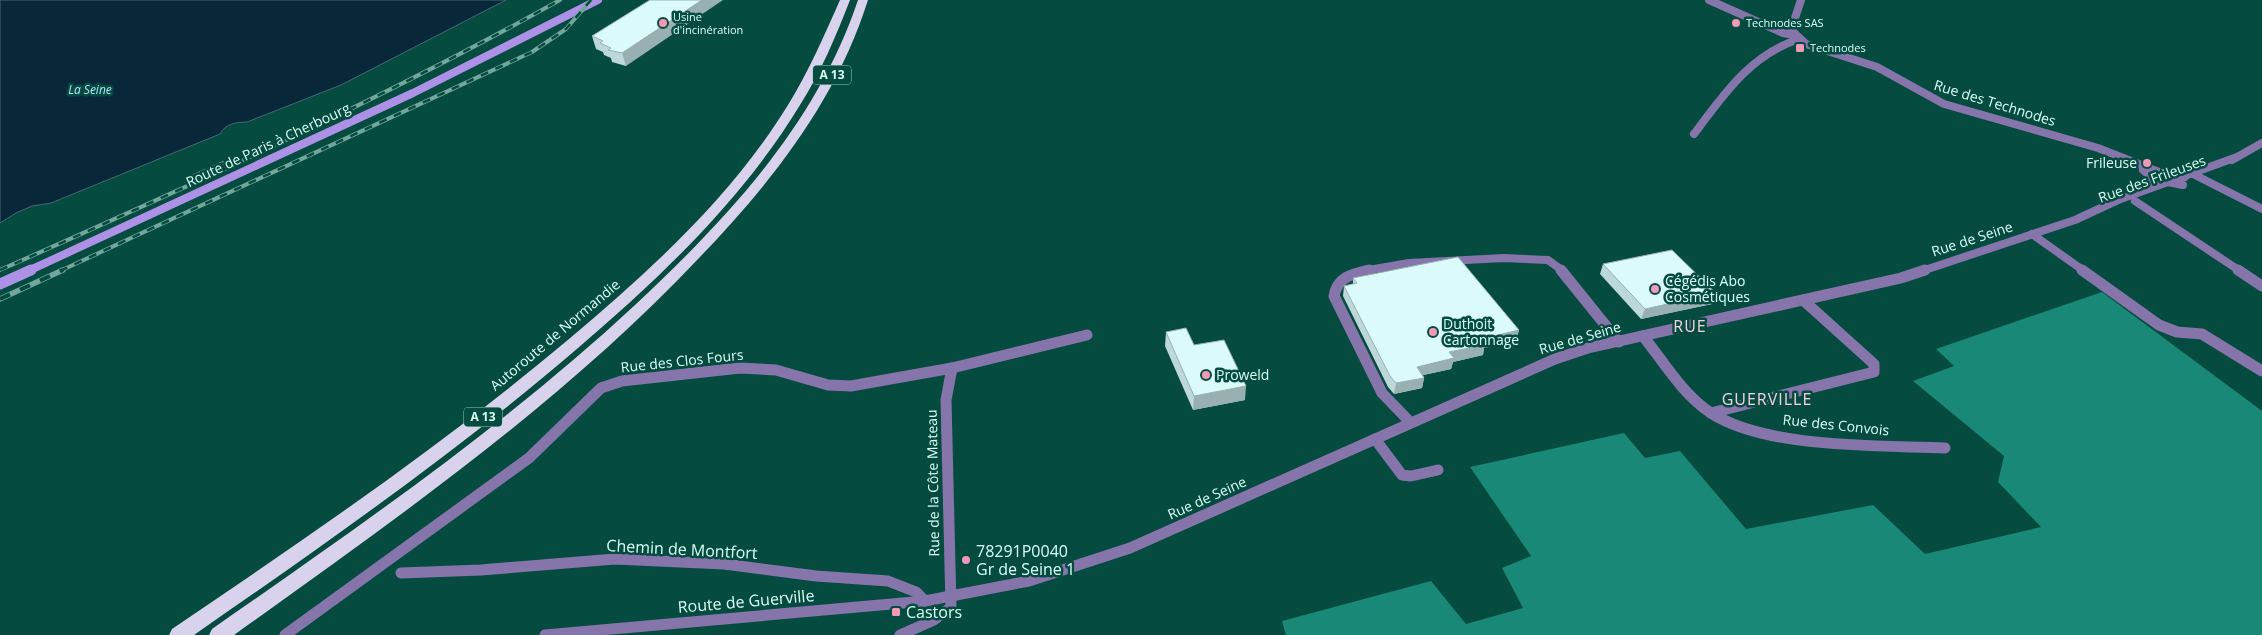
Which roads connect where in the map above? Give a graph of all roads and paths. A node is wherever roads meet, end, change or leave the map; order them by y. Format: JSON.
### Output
{"nodes":[{"id":1,"x":845,"y":0,"type":"edge"},
{"id":2,"x":863,"y":0,"type":"edge"},
{"id":3,"x":1709,"y":0,"type":"edge"},
{"id":4,"x":1800,"y":0,"type":"edge"},
{"id":5,"x":591,"y":1,"type":"edge"},
{"id":6,"x":545,"y":27,"type":"junction"},
{"id":7,"x":1797,"y":37,"type":"junction"},
{"id":8,"x":1694,"y":134,"type":"dead end"},
{"id":9,"x":2262,"y":143,"type":"edge"},
{"id":10,"x":2124,"y":159,"type":"junction"},
{"id":11,"x":2143,"y":170,"type":"junction"},
{"id":12,"x":2154,"y":171,"type":"junction"},
{"id":13,"x":2190,"y":179,"type":"junction"},
{"id":14,"x":2171,"y":184,"type":"junction"},
{"id":15,"x":2137,"y":197,"type":"junction"},
{"id":16,"x":2262,"y":209,"type":"edge"},
{"id":17,"x":2032,"y":234,"type":"junction"},
{"id":18,"x":0,"y":284,"type":"edge"},
{"id":19,"x":2262,"y":286,"type":"edge"},
{"id":20,"x":1803,"y":300,"type":"junction"},
{"id":21,"x":1087,"y":335,"type":"dead end"},
{"id":22,"x":1643,"y":336,"type":"junction"},
{"id":23,"x":1619,"y":342,"type":"junction"},
{"id":24,"x":952,"y":368,"type":"junction"},
{"id":25,"x":2262,"y":371,"type":"edge"},
{"id":26,"x":1711,"y":413,"type":"junction"},
{"id":27,"x":1410,"y":422,"type":"junction"},
{"id":28,"x":1375,"y":439,"type":"junction"},
{"id":29,"x":1945,"y":448,"type":"dead end"},
{"id":30,"x":1438,"y":470,"type":"dead end"},
{"id":31,"x":401,"y":573,"type":"dead end"},
{"id":32,"x":950,"y":598,"type":"junction"},
{"id":33,"x":925,"y":601,"type":"junction"},
{"id":34,"x":179,"y":635,"type":"edge"},
{"id":35,"x":218,"y":635,"type":"edge"},
{"id":36,"x":286,"y":635,"type":"edge"},
{"id":37,"x":545,"y":635,"type":"edge"},
{"id":38,"x":900,"y":635,"type":"edge"}],
"edges":[{"from":1,"to":34,"type":"highway","name":"Autoroute de Normandie","number":"A 13"},
{"from":2,"to":35,"type":"highway","number":"A 13"},
{"from":3,"to":7,"type":"street","name":"Rue des Technodes"},
{"from":4,"to":7,"type":"street"},
{"from":5,"to":6,"type":"main road","name":"Route de Paris à Cherbourg"},
{"from":5,"to":6,"type":"main road","name":"Route de Paris à Cherbourg"},
{"from":6,"to":18,"type":"main road","name":"Route de Paris à Cherbourg"},
{"from":7,"to":8,"type":"street"},
{"from":7,"to":10,"type":"street","name":"Rue des Technodes"},
{"from":9,"to":13,"type":"street","name":"Rue des Frileuses"},
{"from":10,"to":11,"type":"street","name":"Rue des Technodes"},
{"from":10,"to":12,"type":"street","name":"Rue des Technodes"},
{"from":11,"to":14,"type":"street","name":"Rue des Technodes"},
{"from":11,"to":15,"type":"street"},
{"from":12,"to":13,"type":"street","name":"Rue des Technodes"},
{"from":12,"to":14,"type":"street"},
{"from":13,"to":14,"type":"street","name":"Rue des Frileuses"},
{"from":13,"to":16,"type":"street","name":"Rue des Technodes"},
{"from":14,"to":15,"type":"street","name":"Rue des Frileuses"},
{"from":15,"to":17,"type":"street","name":"Rue de Seine"},
{"from":15,"to":19,"type":"street"},
{"from":17,"to":20,"type":"street","name":"Rue de Seine"},
{"from":17,"to":25,"type":"street"},
{"from":20,"to":22,"type":"street","name":"Rue de Seine"},
{"from":20,"to":26,"type":"street"},
{"from":21,"to":24,"type":"street","name":"Rue des Clos Fours"},
{"from":22,"to":23,"type":"street","name":"Rue de Seine"},
{"from":22,"to":26,"type":"street","name":"Rue des Convois"},
{"from":23,"to":27,"type":"street","name":"Rue de Seine"},
{"from":23,"to":27,"type":"street"},
{"from":24,"to":32,"type":"street","name":"Rue de la Côte Mateau"},
{"from":24,"to":36,"type":"street","name":"Rue des Clos Fours"},
{"from":26,"to":29,"type":"street","name":"Rue des Convois"},
{"from":27,"to":28,"type":"street","name":"Rue de Seine"},
{"from":28,"to":30,"type":"street"},
{"from":28,"to":32,"type":"street","name":"Rue de Seine"},
{"from":31,"to":33,"type":"street","name":"Chemin de Montfort"},
{"from":32,"to":33,"type":"street","name":"Route de Guerville"},
{"from":32,"to":38,"type":"street"},
{"from":33,"to":37,"type":"street","name":"Route de Guerville"}]}
